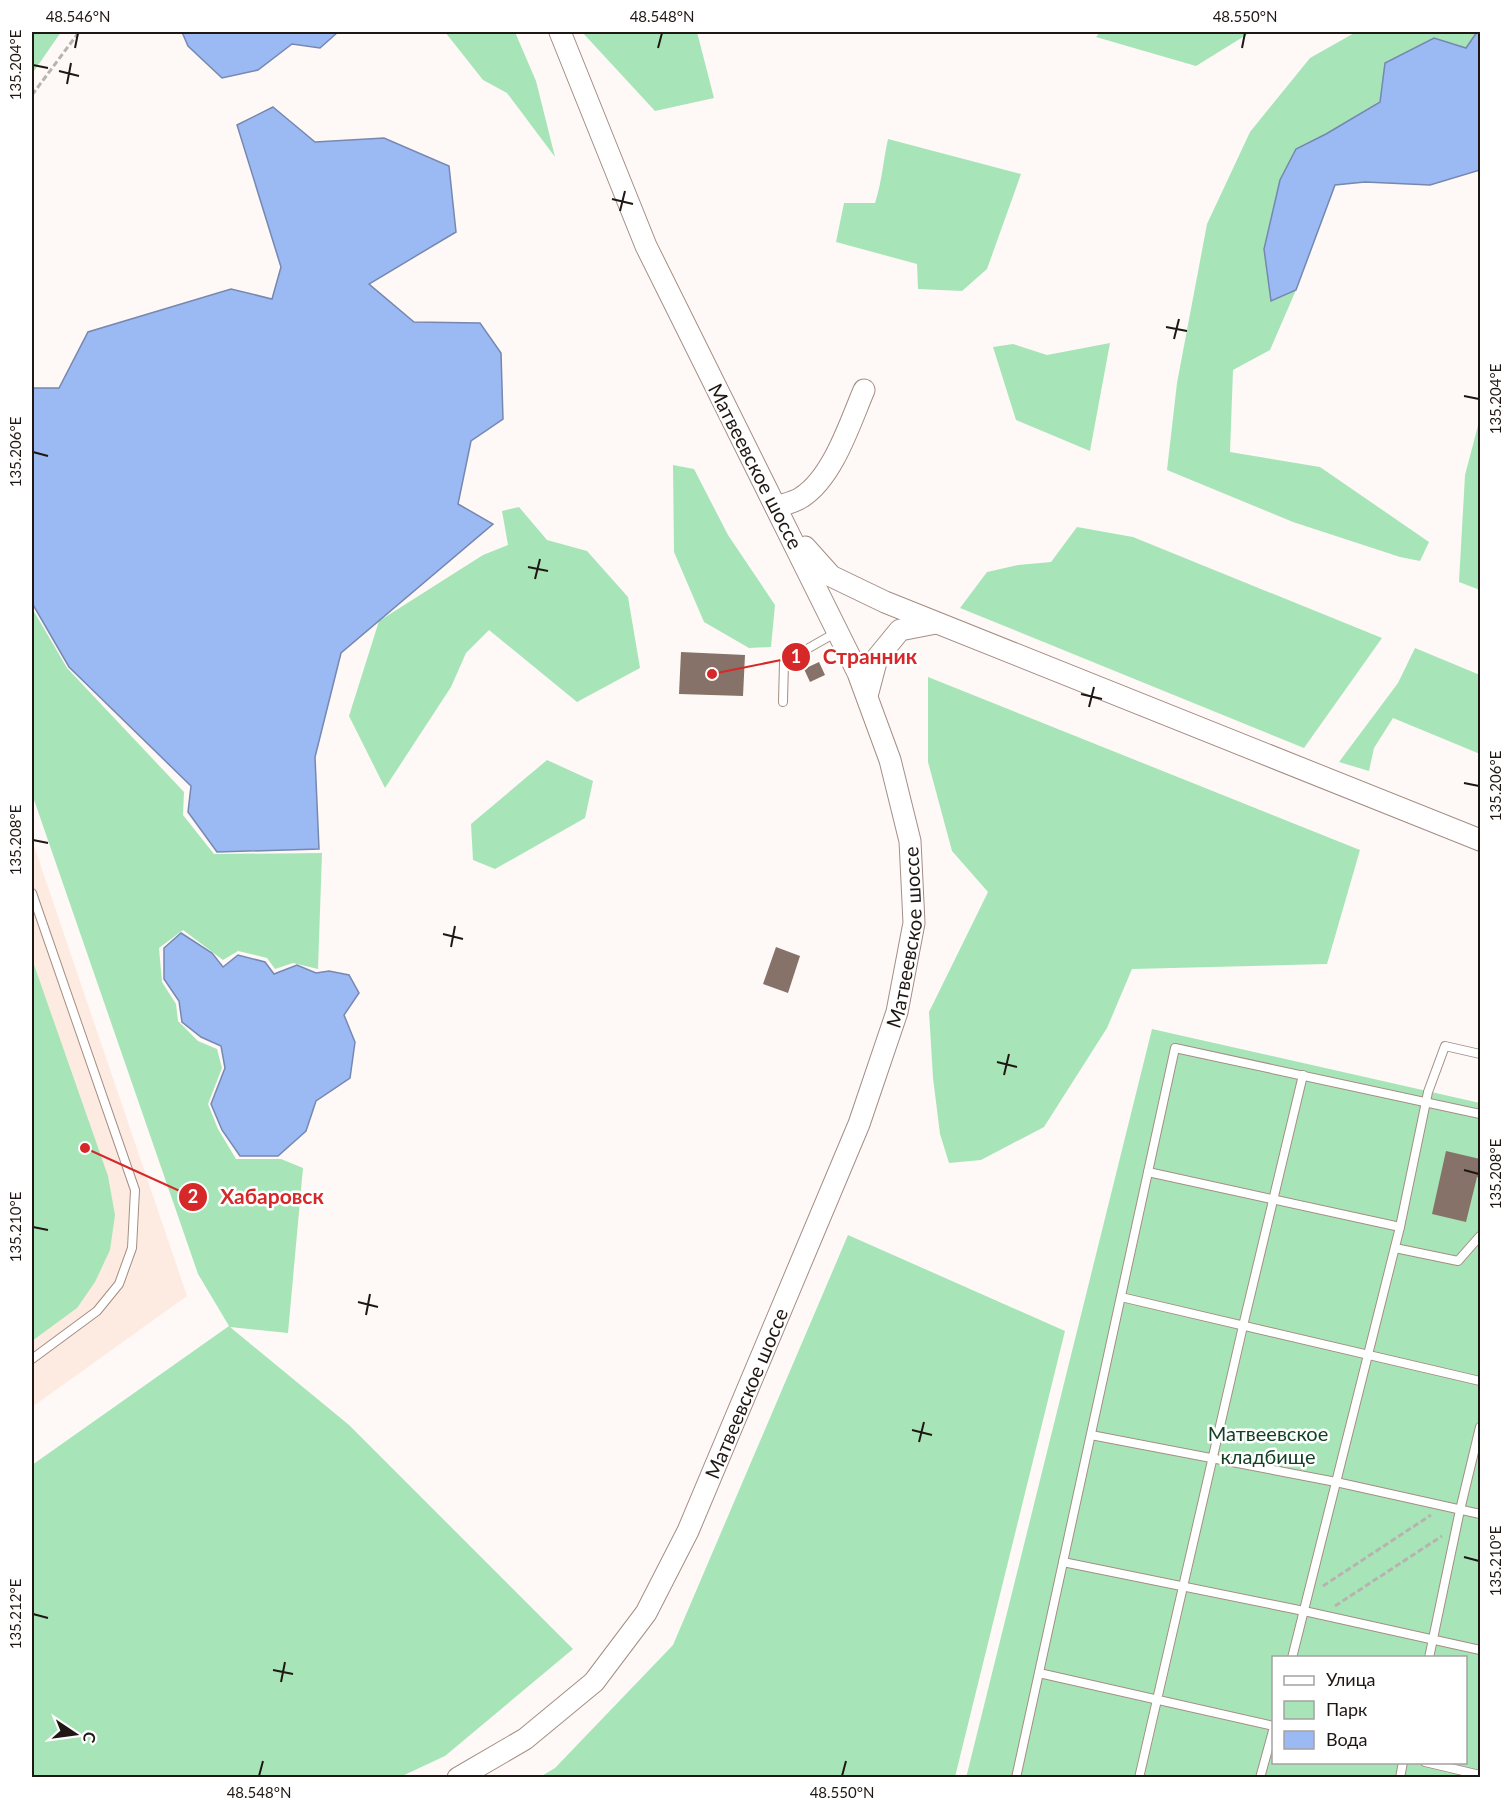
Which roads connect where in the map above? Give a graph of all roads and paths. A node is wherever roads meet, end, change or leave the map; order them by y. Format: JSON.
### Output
{"nodes":[{"id":1,"x":80,"y":32,"type":"edge"},
{"id":2,"x":560,"y":32,"type":"edge"},
{"id":3,"x":32,"y":95,"type":"edge"},
{"id":4,"x":864,"y":390,"type":"dead end"},
{"id":5,"x":776,"y":507,"type":"junction"},
{"id":6,"x":788,"y":529,"type":"junction"},
{"id":7,"x":936,"y":622,"type":"junction"},
{"id":8,"x":838,"y":632,"type":"junction"},
{"id":9,"x":867,"y":696,"type":"junction"},
{"id":10,"x":783,"y":702,"type":"dead end"},
{"id":11,"x":1480,"y":840,"type":"edge"},
{"id":12,"x":32,"y":893,"type":"edge"},
{"id":13,"x":1480,"y":1054,"type":"edge"},
{"id":14,"x":1304,"y":1076,"type":"junction"},
{"id":15,"x":1427,"y":1102,"type":"junction"},
{"id":16,"x":1480,"y":1114,"type":"edge"},
{"id":17,"x":1148,"y":1172,"type":"junction"},
{"id":18,"x":1274,"y":1199,"type":"junction"},
{"id":19,"x":1400,"y":1227,"type":"junction"},
{"id":20,"x":1480,"y":1236,"type":"edge"},
{"id":21,"x":1395,"y":1248,"type":"junction"},
{"id":22,"x":1121,"y":1297,"type":"junction"},
{"id":23,"x":1243,"y":1326,"type":"junction"},
{"id":24,"x":1367,"y":1355,"type":"junction"},
{"id":25,"x":32,"y":1359,"type":"edge"},
{"id":26,"x":1480,"y":1381,"type":"edge"},
{"id":27,"x":1480,"y":1427,"type":"edge"},
{"id":28,"x":1091,"y":1435,"type":"junction"},
{"id":29,"x":1213,"y":1459,"type":"junction"},
{"id":30,"x":1336,"y":1482,"type":"junction"},
{"id":31,"x":1445,"y":1506,"type":"junction"},
{"id":32,"x":1460,"y":1510,"type":"junction"},
{"id":33,"x":1480,"y":1514,"type":"edge"},
{"id":34,"x":1456,"y":1527,"type":"junction"},
{"id":35,"x":1063,"y":1562,"type":"junction"},
{"id":36,"x":1184,"y":1587,"type":"junction"},
{"id":37,"x":1308,"y":1596,"type":"junction"},
{"id":38,"x":1304,"y":1611,"type":"junction"},
{"id":39,"x":1321,"y":1615,"type":"junction"},
{"id":40,"x":1433,"y":1640,"type":"junction"},
{"id":41,"x":1480,"y":1650,"type":"edge"},
{"id":42,"x":1293,"y":1656,"type":"edge"},
{"id":43,"x":1429,"y":1656,"type":"edge"},
{"id":44,"x":1039,"y":1673,"type":"junction"},
{"id":45,"x":1157,"y":1700,"type":"junction"},
{"id":46,"x":1272,"y":1726,"type":"edge"},
{"id":47,"x":1272,"y":1733,"type":"edge"},
{"id":48,"x":1433,"y":1764,"type":"edge"},
{"id":49,"x":1480,"y":1775,"type":"edge"},
{"id":50,"x":458,"y":1778,"type":"edge"},
{"id":51,"x":1016,"y":1778,"type":"edge"},
{"id":52,"x":1139,"y":1778,"type":"edge"},
{"id":53,"x":1260,"y":1778,"type":"edge"}],
"edges":[{"from":1,"to":3,"type":"path"},
{"from":2,"to":5,"type":"main road","name":"Матвеевское шоссе"},
{"from":4,"to":5,"type":"main road"},
{"from":5,"to":6,"type":"main road","name":"Матвеевское шоссе"},
{"from":6,"to":7,"type":"main road"},
{"from":6,"to":8,"type":"main road","name":"Матвеевское шоссе"},
{"from":7,"to":9,"type":"main road"},
{"from":7,"to":11,"type":"main road"},
{"from":8,"to":9,"type":"main road","name":"Матвеевское шоссе"},
{"from":8,"to":10,"type":"lane"},
{"from":9,"to":50,"type":"main road","name":"Матвеевское шоссе"},
{"from":12,"to":25,"type":"lane"},
{"from":13,"to":15,"type":"lane"},
{"from":14,"to":15,"type":"lane"},
{"from":14,"to":17,"type":"lane"},
{"from":14,"to":18,"type":"lane"},
{"from":15,"to":16,"type":"lane"},
{"from":15,"to":19,"type":"lane"},
{"from":17,"to":18,"type":"lane"},
{"from":17,"to":22,"type":"lane"},
{"from":18,"to":19,"type":"lane"},
{"from":18,"to":23,"type":"lane"},
{"from":19,"to":21,"type":"lane"},
{"from":20,"to":21,"type":"lane"},
{"from":21,"to":24,"type":"lane"},
{"from":22,"to":23,"type":"lane"},
{"from":22,"to":28,"type":"lane"},
{"from":23,"to":24,"type":"lane"},
{"from":23,"to":29,"type":"lane"},
{"from":24,"to":26,"type":"lane"},
{"from":24,"to":30,"type":"lane"},
{"from":27,"to":32,"type":"lane"},
{"from":28,"to":29,"type":"lane"},
{"from":28,"to":35,"type":"lane"},
{"from":29,"to":30,"type":"lane"},
{"from":29,"to":36,"type":"lane"},
{"from":30,"to":31,"type":"lane"},
{"from":30,"to":37,"type":"lane"},
{"from":31,"to":32,"type":"lane"},
{"from":31,"to":37,"type":"path"},
{"from":32,"to":33,"type":"lane"},
{"from":32,"to":34,"type":"lane"},
{"from":34,"to":39,"type":"path"},
{"from":34,"to":40,"type":"lane"},
{"from":35,"to":36,"type":"lane"},
{"from":35,"to":44,"type":"lane"},
{"from":36,"to":38,"type":"lane"},
{"from":36,"to":45,"type":"lane"},
{"from":37,"to":38,"type":"lane"},
{"from":38,"to":39,"type":"lane"},
{"from":38,"to":42,"type":"lane"},
{"from":39,"to":40,"type":"lane"},
{"from":40,"to":41,"type":"lane"},
{"from":40,"to":43,"type":"lane"},
{"from":44,"to":45,"type":"lane"},
{"from":44,"to":51,"type":"lane"},
{"from":45,"to":46,"type":"lane"},
{"from":45,"to":52,"type":"lane"},
{"from":47,"to":53,"type":"lane"},
{"from":48,"to":49,"type":"lane"}]}
